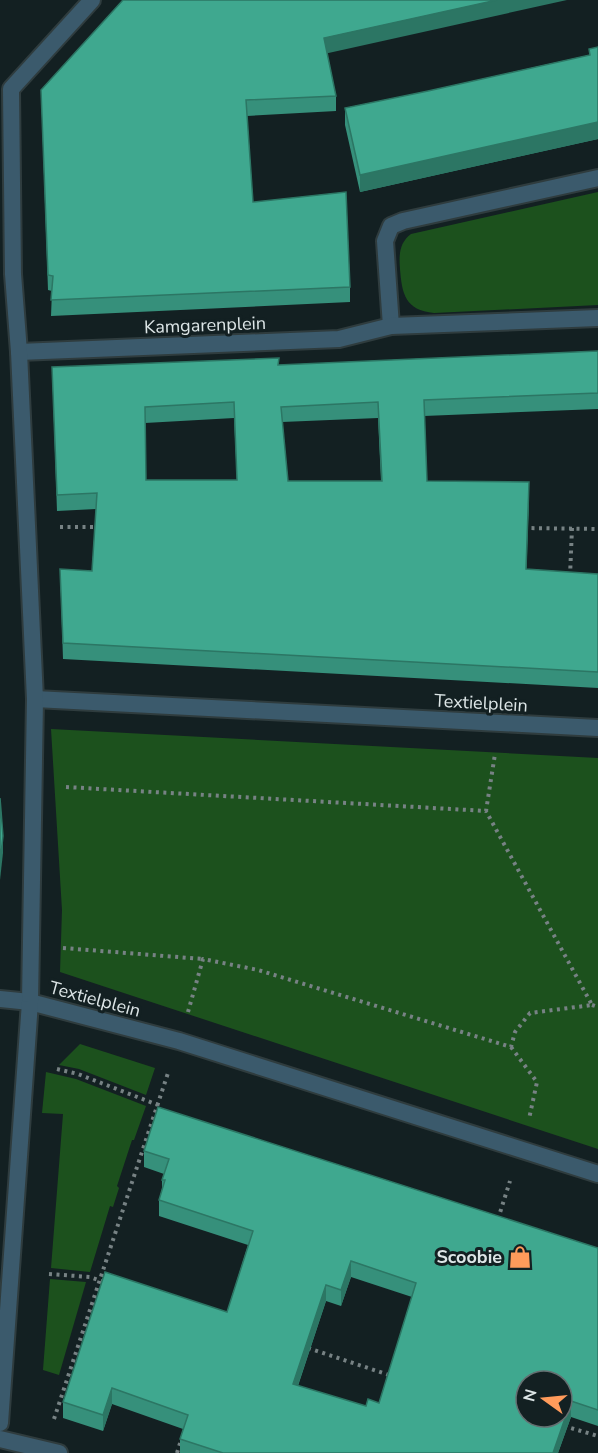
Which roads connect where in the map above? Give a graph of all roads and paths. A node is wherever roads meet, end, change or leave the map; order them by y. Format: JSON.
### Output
{"nodes":[{"id":1,"x":92,"y":0,"type":"edge"},
{"id":2,"x":598,"y":178,"type":"edge"},
{"id":3,"x":598,"y":318,"type":"edge"},
{"id":4,"x":391,"y":326,"type":"junction"},
{"id":5,"x":19,"y":352,"type":"junction"},
{"id":6,"x":104,"y":527,"type":"edge"},
{"id":7,"x":516,"y":528,"type":"edge"},
{"id":8,"x":573,"y":528,"type":"junction"},
{"id":9,"x":598,"y":529,"type":"edge"},
{"id":10,"x":27,"y":530,"type":"junction"},
{"id":11,"x":569,"y":585,"type":"edge"},
{"id":12,"x":35,"y":699,"type":"junction"},
{"id":13,"x":499,"y":723,"type":"junction"},
{"id":14,"x":598,"y":728,"type":"edge"},
{"id":15,"x":34,"y":785,"type":"junction"},
{"id":16,"x":486,"y":811,"type":"junction"},
{"id":17,"x":31,"y":945,"type":"junction"},
{"id":18,"x":203,"y":959,"type":"junction"},
{"id":19,"x":0,"y":999,"type":"edge"},
{"id":20,"x":30,"y":1002,"type":"junction"},
{"id":21,"x":592,"y":1005,"type":"junction"},
{"id":22,"x":598,"y":1007,"type":"edge"},
{"id":23,"x":179,"y":1041,"type":"junction"},
{"id":24,"x":510,"y":1047,"type":"junction"},
{"id":25,"x":26,"y":1061,"type":"junction"},
{"id":26,"x":158,"y":1105,"type":"junction"},
{"id":27,"x":520,"y":1149,"type":"junction"},
{"id":28,"x":598,"y":1174,"type":"edge"},
{"id":29,"x":498,"y":1221,"type":"edge"},
{"id":30,"x":49,"y":1274,"type":"dead end"},
{"id":31,"x":99,"y":1281,"type":"junction"},
{"id":32,"x":110,"y":1284,"type":"edge"},
{"id":33,"x":297,"y":1345,"type":"edge"},
{"id":34,"x":394,"y":1377,"type":"edge"},
{"id":35,"x":0,"y":1423,"type":"edge"},
{"id":36,"x":574,"y":1428,"type":"edge"},
{"id":37,"x":184,"y":1431,"type":"edge"},
{"id":38,"x":598,"y":1436,"type":"edge"},
{"id":39,"x":0,"y":1439,"type":"edge"},
{"id":40,"x":52,"y":1451,"type":"edge"},
{"id":41,"x":177,"y":1453,"type":"edge"}],
"edges":[{"from":1,"to":5,"type":"street"},
{"from":2,"to":4,"type":"street"},
{"from":3,"to":4,"type":"street","name":"Kamgarenplein"},
{"from":4,"to":5,"type":"street","name":"Kamgarenplein"},
{"from":5,"to":10,"type":"street"},
{"from":6,"to":10,"type":"path"},
{"from":7,"to":8,"type":"path"},
{"from":8,"to":9,"type":"path"},
{"from":8,"to":11,"type":"path"},
{"from":10,"to":12,"type":"street"},
{"from":12,"to":13,"type":"street","name":"Textielplein"},
{"from":12,"to":15,"type":"street","name":"Textielplein"},
{"from":13,"to":14,"type":"street","name":"Textielplein"},
{"from":13,"to":16,"type":"path"},
{"from":15,"to":16,"type":"path"},
{"from":15,"to":17,"type":"street","name":"Textielplein"},
{"from":16,"to":21,"type":"path"},
{"from":17,"to":18,"type":"path"},
{"from":17,"to":20,"type":"street","name":"Textielplein"},
{"from":18,"to":23,"type":"path"},
{"from":18,"to":24,"type":"path"},
{"from":19,"to":20,"type":"street"},
{"from":20,"to":23,"type":"street","name":"Textielplein"},
{"from":20,"to":25,"type":"street"},
{"from":21,"to":22,"type":"path"},
{"from":21,"to":24,"type":"path"},
{"from":23,"to":26,"type":"path"},
{"from":23,"to":27,"type":"street","name":"Textielplein"},
{"from":24,"to":27,"type":"path"},
{"from":25,"to":26,"type":"path"},
{"from":25,"to":35,"type":"street"},
{"from":26,"to":31,"type":"path"},
{"from":27,"to":28,"type":"street","name":"Textielplein"},
{"from":27,"to":29,"type":"path"},
{"from":30,"to":31,"type":"path"},
{"from":31,"to":32,"type":"path"},
{"from":31,"to":40,"type":"path"},
{"from":33,"to":34,"type":"path"},
{"from":36,"to":38,"type":"path"},
{"from":37,"to":41,"type":"path"},
{"from":39,"to":40,"type":"street"}]}
